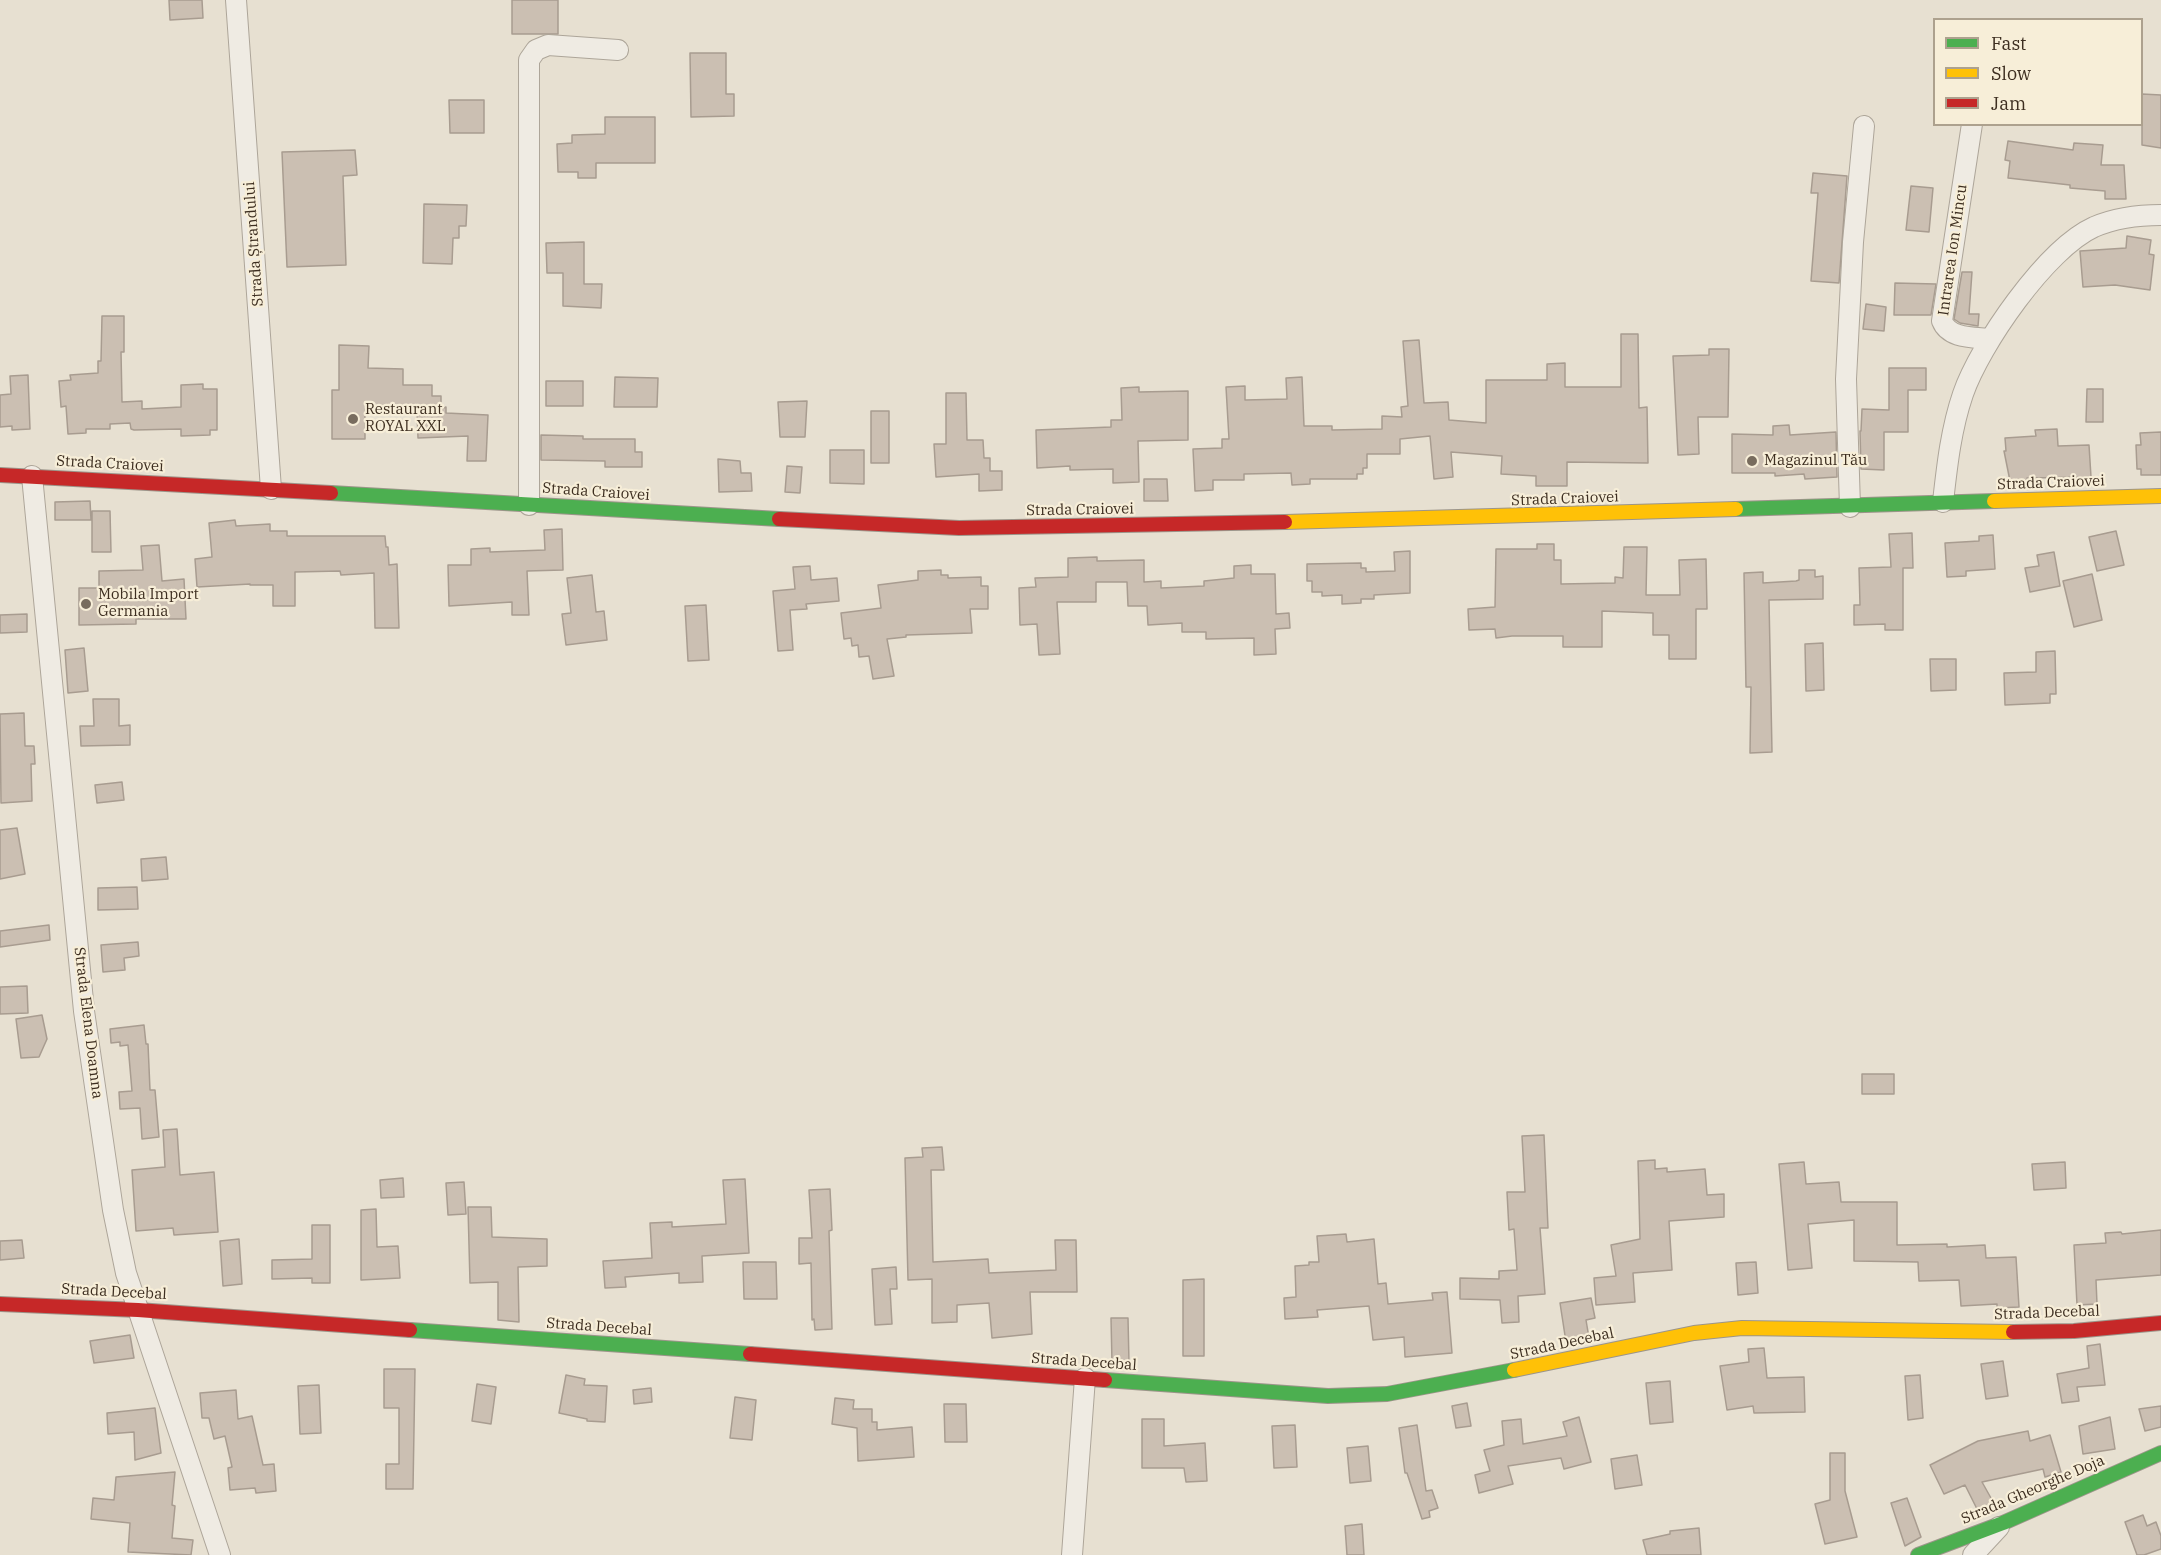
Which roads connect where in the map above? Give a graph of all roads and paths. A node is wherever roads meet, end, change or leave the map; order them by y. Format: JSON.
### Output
{"nodes":[{"id":1,"x":236,"y":0,"type":"edge"},
{"id":2,"x":618,"y":50,"type":"dead end"},
{"id":3,"x":1864,"y":126,"type":"dead end"},
{"id":4,"x":1972,"y":126,"type":"edge"},
{"id":5,"x":2161,"y":215,"type":"edge"},
{"id":6,"x":1990,"y":339,"type":"junction"},
{"id":7,"x":0,"y":475,"type":"edge"},
{"id":8,"x":32,"y":476,"type":"junction"},
{"id":9,"x":271,"y":489,"type":"junction"},
{"id":10,"x":2161,"y":496,"type":"edge"},
{"id":11,"x":1943,"y":502,"type":"junction"},
{"id":12,"x":529,"y":505,"type":"junction"},
{"id":13,"x":1850,"y":507,"type":"junction"},
{"id":14,"x":0,"y":1304,"type":"edge"},
{"id":15,"x":138,"y":1310,"type":"junction"},
{"id":16,"x":2161,"y":1323,"type":"edge"},
{"id":17,"x":1085,"y":1378,"type":"junction"},
{"id":18,"x":2161,"y":1453,"type":"edge"},
{"id":19,"x":2003,"y":1523,"type":"junction"},
{"id":20,"x":220,"y":1555,"type":"edge"},
{"id":21,"x":1072,"y":1555,"type":"edge"},
{"id":22,"x":1918,"y":1555,"type":"edge"},
{"id":23,"x":1973,"y":1555,"type":"edge"}],
"edges":[{"from":1,"to":9,"type":"street","name":"Strada Ștrandului"},
{"from":2,"to":12,"type":"street"},
{"from":3,"to":13,"type":"street"},
{"from":4,"to":6,"type":"street","name":"Intrarea Ion Mincu"},
{"from":5,"to":6,"type":"street"},
{"from":6,"to":11,"type":"street"},
{"from":7,"to":8,"type":"street","name":"Strada Craiovei"},
{"from":8,"to":9,"type":"street","name":"Strada Craiovei"},
{"from":8,"to":15,"type":"street","name":"Strada Elena Doamna"},
{"from":9,"to":12,"type":"street","name":"Strada Craiovei"},
{"from":10,"to":11,"type":"street","name":"Strada Craiovei"},
{"from":11,"to":13,"type":"street","name":"Strada Craiovei"},
{"from":12,"to":13,"type":"street","name":"Strada Craiovei"},
{"from":14,"to":15,"type":"street","name":"Strada Decebal"},
{"from":15,"to":17,"type":"street","name":"Strada Decebal"},
{"from":15,"to":20,"type":"street","name":"Strada Elena Doamna"},
{"from":16,"to":17,"type":"street","name":"Strada Decebal"},
{"from":17,"to":21,"type":"street"},
{"from":18,"to":19,"type":"street","name":"Strada Gheorghe Doja"},
{"from":19,"to":22,"type":"street","name":"Strada Gheorghe Doja"},
{"from":19,"to":23,"type":"street"}]}
